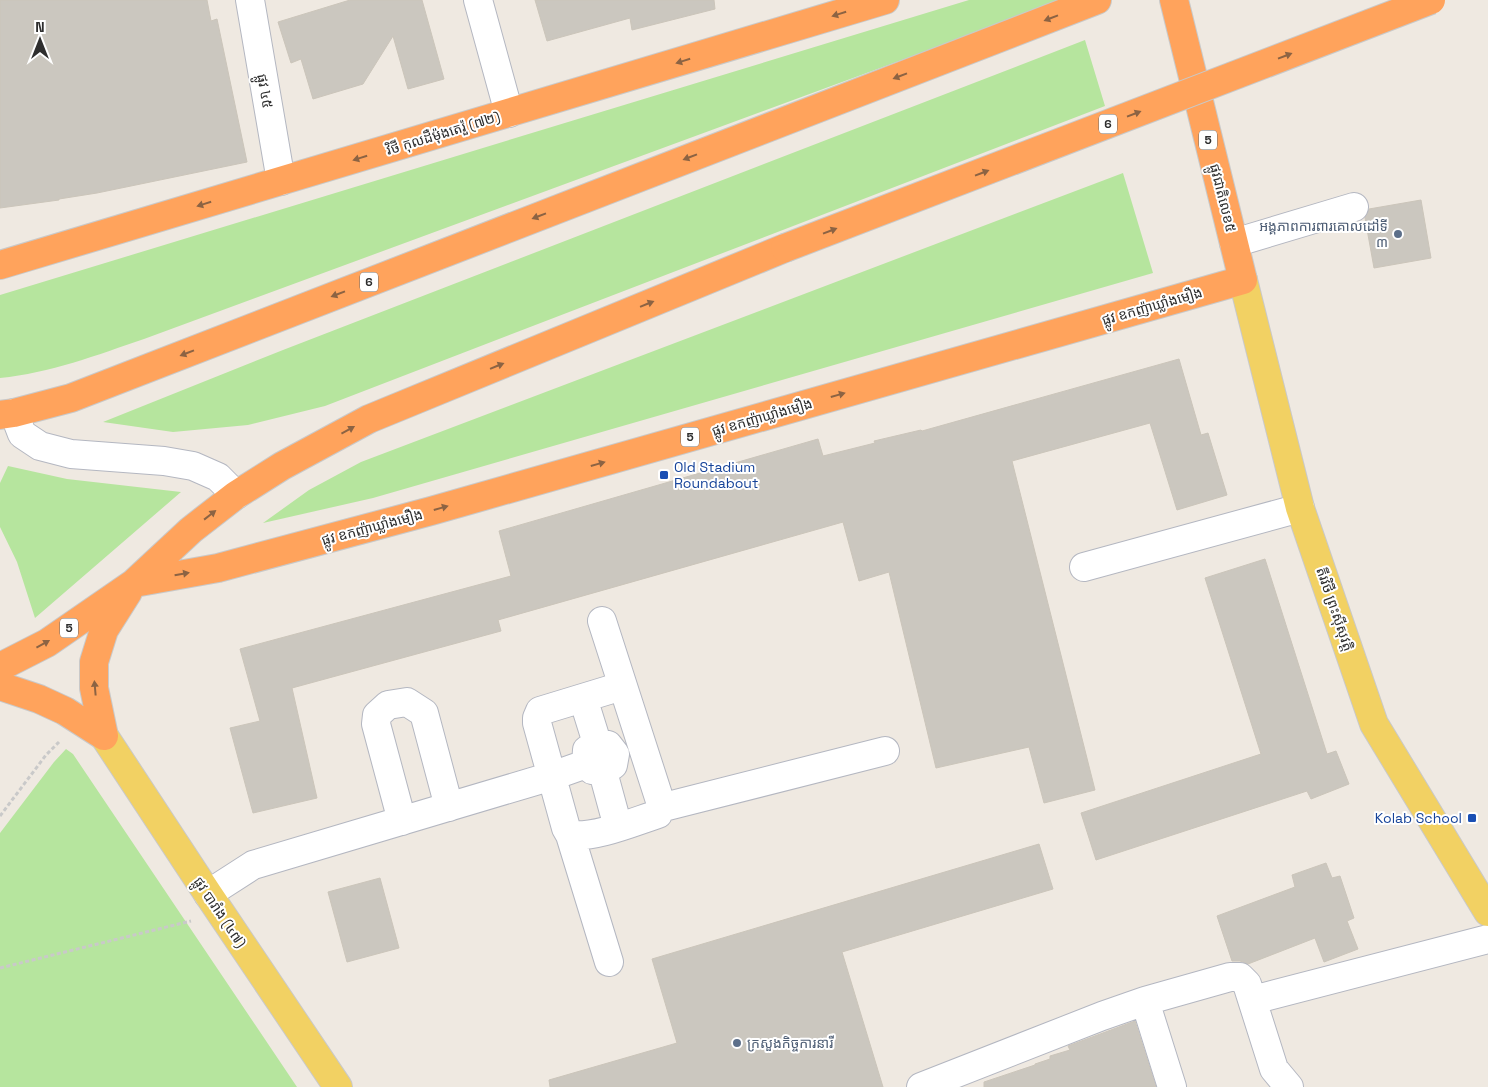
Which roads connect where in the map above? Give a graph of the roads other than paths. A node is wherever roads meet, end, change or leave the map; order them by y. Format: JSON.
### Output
{"nodes":[{"id":1,"x":250,"y":0,"type":"edge"},
{"id":2,"x":478,"y":0,"type":"edge"},
{"id":3,"x":885,"y":0,"type":"edge"},
{"id":4,"x":1097,"y":0,"type":"edge"},
{"id":5,"x":1174,"y":0,"type":"edge"},
{"id":6,"x":1430,"y":0,"type":"edge"},
{"id":7,"x":509,"y":113,"type":"junction"},
{"id":8,"x":281,"y":182,"type":"junction"},
{"id":9,"x":1354,"y":207,"type":"dead end"},
{"id":10,"x":1234,"y":243,"type":"junction"},
{"id":11,"x":0,"y":265,"type":"edge"},
{"id":12,"x":1243,"y":280,"type":"junction"},
{"id":13,"x":7,"y":414,"type":"edge"},
{"id":14,"x":236,"y":495,"type":"junction"},
{"id":15,"x":1300,"y":508,"type":"junction"},
{"id":16,"x":1084,"y":567,"type":"dead end"},
{"id":17,"x":134,"y":583,"type":"junction"},
{"id":18,"x":602,"y":621,"type":"dead end"},
{"id":19,"x":0,"y":667,"type":"edge"},
{"id":20,"x":0,"y":686,"type":"edge"},
{"id":21,"x":622,"y":686,"type":"junction"},
{"id":22,"x":584,"y":698,"type":"junction"},
{"id":23,"x":104,"y":736,"type":"junction"},
{"id":24,"x":641,"y":746,"type":"junction"},
{"id":25,"x":885,"y":751,"type":"dead end"},
{"id":26,"x":600,"y":758,"type":"junction"},
{"id":27,"x":552,"y":776,"type":"junction"},
{"id":28,"x":449,"y":806,"type":"junction"},
{"id":29,"x":660,"y":808,"type":"junction"},
{"id":30,"x":402,"y":821,"type":"junction"},
{"id":31,"x":618,"y":827,"type":"junction"},
{"id":32,"x":570,"y":835,"type":"junction"},
{"id":33,"x":208,"y":894,"type":"junction"},
{"id":34,"x":1488,"y":912,"type":"edge"},
{"id":35,"x":1488,"y":938,"type":"edge"},
{"id":36,"x":610,"y":962,"type":"dead end"},
{"id":37,"x":1253,"y":1000,"type":"junction"},
{"id":38,"x":1145,"y":1001,"type":"junction"},
{"id":39,"x":338,"y":1087,"type":"edge"},
{"id":40,"x":921,"y":1087,"type":"edge"},
{"id":41,"x":1172,"y":1087,"type":"edge"},
{"id":42,"x":1289,"y":1087,"type":"edge"}],
"edges":[{"from":1,"to":8,"type":"street","name":"ផ្លូវ ៤៥"},
{"from":2,"to":7,"type":"street"},
{"from":3,"to":7,"type":"highway","name":"វិថី កុលដឺម៉ុងតេរ៉ួ (៧២)","one_way":true},
{"from":4,"to":13,"type":"highway","number":"6","one_way":true},
{"from":5,"to":10,"type":"highway","name":"ផ្លូវជាតិលេខ៥","number":"5"},
{"from":14,"to":6,"type":"highway","number":"6","one_way":true,"bridge":true},
{"from":7,"to":8,"type":"highway","name":"វិថី កុលដឺម៉ុងតេរ៉ួ (៧២)","one_way":true},
{"from":8,"to":11,"type":"highway","name":"វិថី កុលដឺម៉ុងតេរ៉ួ (៧២)","one_way":true},
{"from":9,"to":10,"type":"street"},
{"from":10,"to":12,"type":"highway","name":"ផ្លូវជាតិលេខ៥","number":"5"},
{"from":12,"to":15,"type":"main road","name":"តីរវិថី ព្រះស៊ីសុវត្តិ"},
{"from":17,"to":12,"type":"highway","name":"ផ្លូវ ឧកញ៉ាឃ្លាំងមឿង","number":"5","one_way":true},
{"from":13,"to":14,"type":"street"},
{"from":17,"to":14,"type":"highway","number":"6","one_way":true},
{"from":15,"to":16,"type":"street"},
{"from":15,"to":34,"type":"main road","name":"តីរវិថី ព្រះស៊ីសុវត្តិ"},
{"from":19,"to":17,"type":"highway","number":"5","one_way":true},
{"from":23,"to":17,"type":"highway","one_way":true},
{"from":18,"to":21,"type":"street"},
{"from":20,"to":23,"type":"highway"},
{"from":21,"to":22,"type":"street"},
{"from":21,"to":24,"type":"street"},
{"from":22,"to":26,"type":"street"},
{"from":22,"to":27,"type":"street"},
{"from":23,"to":33,"type":"main road","name":"ផ្លូវ បារាំង (៤៧)"},
{"from":24,"to":26,"type":"street"},
{"from":24,"to":29,"type":"street"},
{"from":25,"to":29,"type":"street"},
{"from":26,"to":27,"type":"street"},
{"from":26,"to":31,"type":"street"},
{"from":27,"to":28,"type":"street"},
{"from":27,"to":32,"type":"street"},
{"from":28,"to":30,"type":"street"},
{"from":28,"to":30,"type":"street"},
{"from":29,"to":31,"type":"street"},
{"from":30,"to":33,"type":"street"},
{"from":31,"to":32,"type":"street"},
{"from":32,"to":36,"type":"street"},
{"from":33,"to":39,"type":"main road","name":"ផ្លូវ បារាំង (៤៧)"},
{"from":35,"to":37,"type":"street"},
{"from":37,"to":38,"type":"street"},
{"from":37,"to":42,"type":"street"},
{"from":38,"to":40,"type":"street"},
{"from":38,"to":41,"type":"street"}]}
